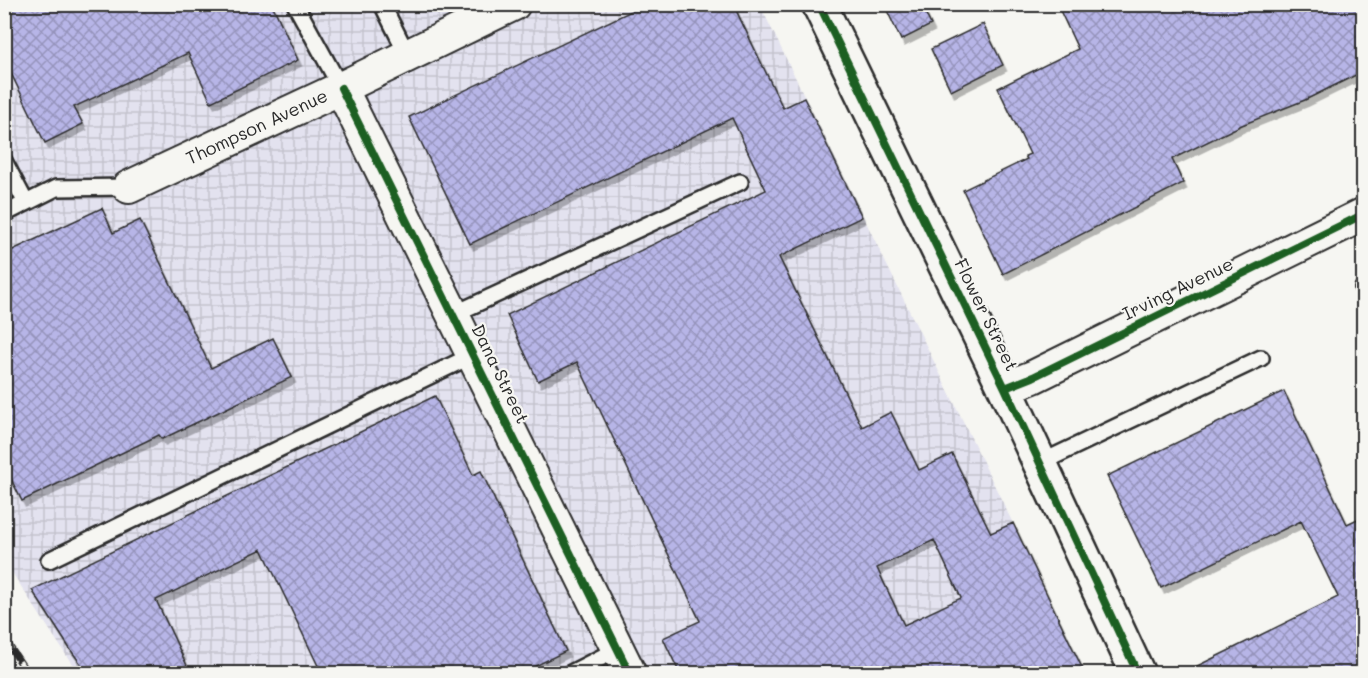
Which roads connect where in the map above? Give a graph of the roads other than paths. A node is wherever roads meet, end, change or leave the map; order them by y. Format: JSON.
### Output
{"nodes":[{"id":1,"x":295,"y":4,"type":"edge"},
{"id":2,"x":382,"y":4,"type":"edge"},
{"id":3,"x":514,"y":4,"type":"edge"},
{"id":4,"x":819,"y":4,"type":"edge"},
{"id":5,"x":408,"y":56,"type":"junction"},
{"id":6,"x":341,"y":88,"type":"junction"},
{"id":7,"x":4,"y":161,"type":"edge"},
{"id":8,"x":740,"y":182,"type":"dead end"},
{"id":9,"x":129,"y":187,"type":"joint"},
{"id":10,"x":26,"y":203,"type":"junction"},
{"id":11,"x":4,"y":214,"type":"edge"},
{"id":12,"x":1364,"y":214,"type":"edge"},
{"id":13,"x":454,"y":314,"type":"junction"},
{"id":14,"x":473,"y":355,"type":"junction"},
{"id":15,"x":1262,"y":358,"type":"dead end"},
{"id":16,"x":1005,"y":388,"type":"junction"},
{"id":17,"x":1040,"y":463,"type":"junction"},
{"id":18,"x":49,"y":560,"type":"dead end"},
{"id":19,"x":624,"y":661,"type":"edge"},
{"id":20,"x":569,"y":674,"type":"edge"},
{"id":21,"x":1138,"y":674,"type":"edge"}],
"edges":[{"from":1,"to":6,"type":"lane"},
{"from":2,"to":5,"type":"lane"},
{"from":3,"to":5,"type":"street","name":"Thompson Avenue"},
{"from":4,"to":16,"type":"street","name":"Flower Street"},
{"from":5,"to":6,"type":"street","name":"Thompson Avenue"},
{"from":6,"to":9,"type":"street","name":"Thompson Avenue"},
{"from":6,"to":13,"type":"street","name":"Dana Street"},
{"from":7,"to":10,"type":"lane"},
{"from":8,"to":13,"type":"lane"},
{"from":9,"to":10,"type":"lane"},
{"from":10,"to":11,"type":"lane"},
{"from":12,"to":16,"type":"street","name":"Irving Avenue"},
{"from":13,"to":14,"type":"street","name":"Dana Street"},
{"from":14,"to":18,"type":"lane"},
{"from":14,"to":19,"type":"street","name":"Dana Street"},
{"from":15,"to":17,"type":"lane"},
{"from":16,"to":17,"type":"street","name":"Flower Street"},
{"from":17,"to":21,"type":"street","name":"Flower Street"},
{"from":19,"to":20,"type":"lane"}]}
